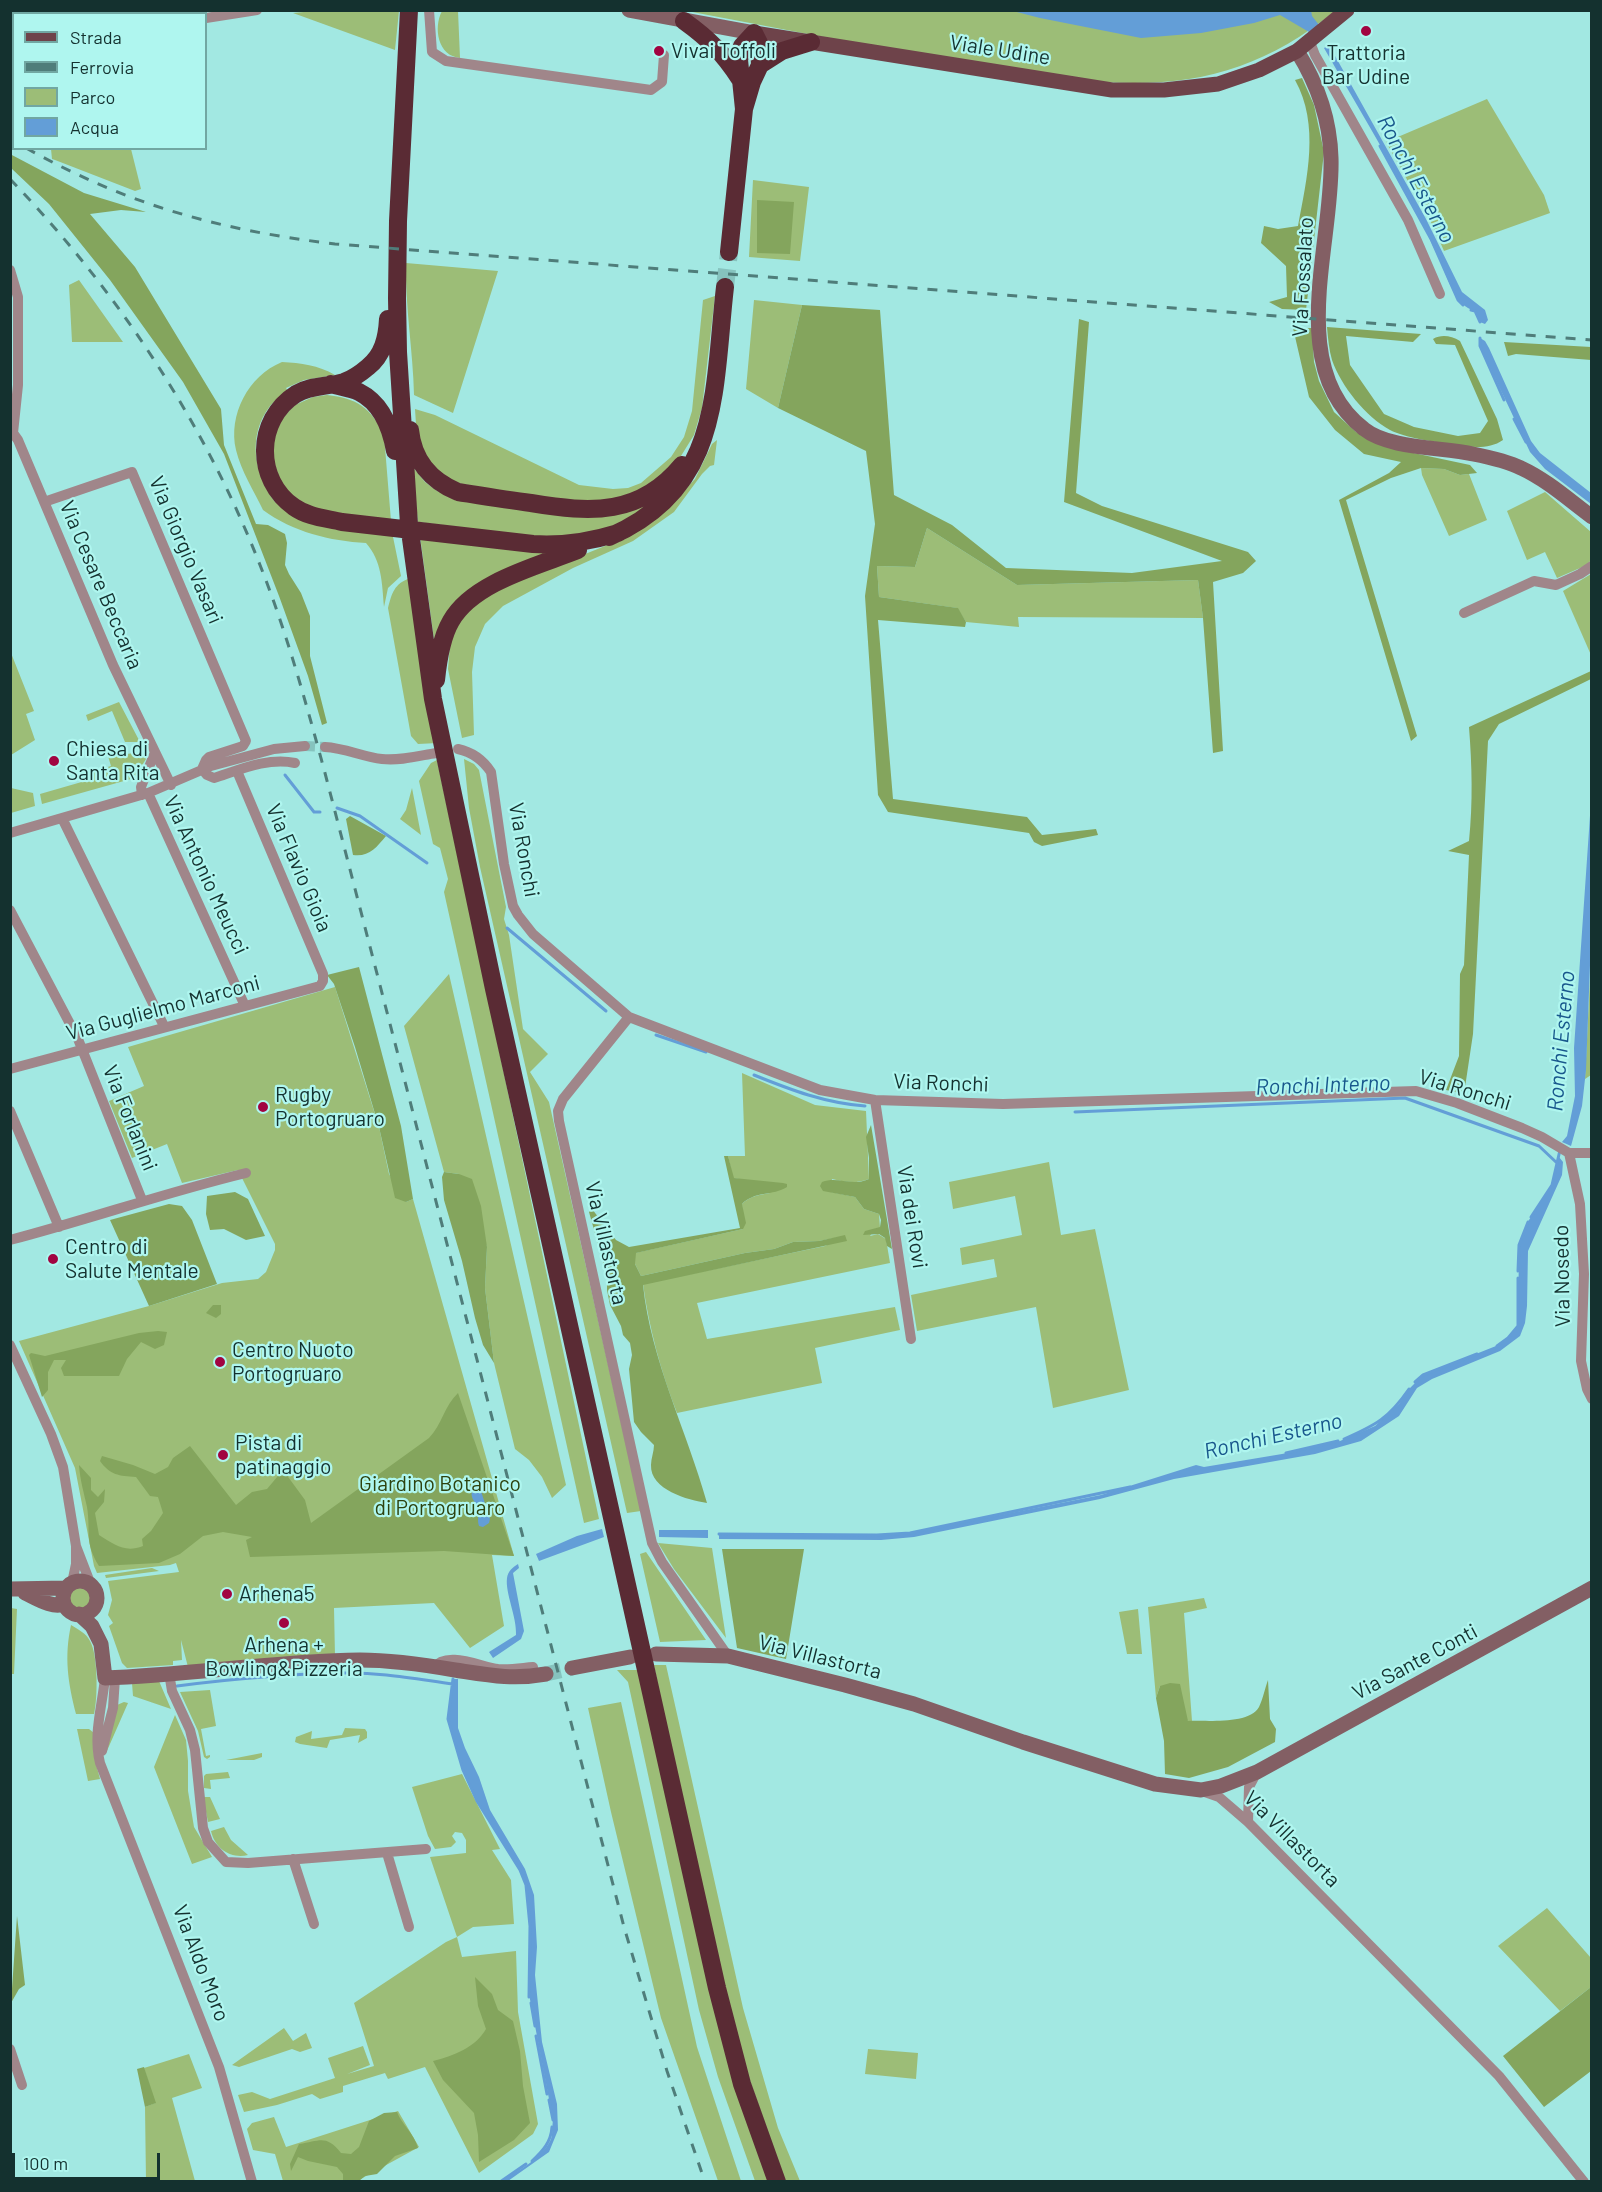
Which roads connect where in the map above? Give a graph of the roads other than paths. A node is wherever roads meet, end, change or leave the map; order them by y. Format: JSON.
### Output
{"nodes":[{"id":1,"x":257,"y":10,"type":"edge"},
{"id":2,"x":410,"y":10,"type":"edge"},
{"id":3,"x":429,"y":10,"type":"edge"},
{"id":4,"x":629,"y":10,"type":"edge"},
{"id":5,"x":1347,"y":10,"type":"edge"},
{"id":6,"x":207,"y":18,"type":"edge"},
{"id":7,"x":684,"y":21,"type":"junction"},
{"id":8,"x":754,"y":33,"type":"junction"},
{"id":9,"x":811,"y":42,"type":"junction"},
{"id":10,"x":1310,"y":42,"type":"junction"},
{"id":11,"x":1297,"y":51,"type":"junction"},
{"id":12,"x":664,"y":55,"type":"dead end"},
{"id":13,"x":760,"y":65,"type":"junction"},
{"id":14,"x":740,"y":80,"type":"junction"},
{"id":15,"x":744,"y":109,"type":"junction"},
{"id":16,"x":398,"y":222,"type":"junction"},
{"id":17,"x":729,"y":252,"type":"tunnel mouth"},
{"id":18,"x":10,"y":270,"type":"edge"},
{"id":19,"x":725,"y":287,"type":"tunnel mouth"},
{"id":20,"x":1440,"y":294,"type":"dead end"},
{"id":21,"x":14,"y":298,"type":"edge"},
{"id":22,"x":398,"y":352,"type":"junction"},
{"id":23,"x":331,"y":384,"type":"junction"},
{"id":24,"x":714,"y":386,"type":"junction"},
{"id":25,"x":11,"y":433,"type":"edge"},
{"id":26,"x":44,"y":502,"type":"junction"},
{"id":27,"x":1592,"y":517,"type":"edge"},
{"id":28,"x":409,"y":524,"type":"junction"},
{"id":29,"x":618,"y":533,"type":"junction"},
{"id":30,"x":1592,"y":566,"type":"edge"},
{"id":31,"x":1464,"y":614,"type":"dead end"},
{"id":32,"x":433,"y":699,"type":"junction"},
{"id":33,"x":305,"y":747,"type":"tunnel mouth"},
{"id":34,"x":326,"y":747,"type":"tunnel mouth"},
{"id":35,"x":445,"y":751,"type":"junction"},
{"id":36,"x":155,"y":752,"type":"junction"},
{"id":37,"x":295,"y":764,"type":"dead end"},
{"id":38,"x":202,"y":769,"type":"junction"},
{"id":39,"x":237,"y":771,"type":"junction"},
{"id":40,"x":171,"y":785,"type":"junction"},
{"id":41,"x":145,"y":794,"type":"junction"},
{"id":42,"x":62,"y":818,"type":"junction"},
{"id":43,"x":10,"y":833,"type":"edge"},
{"id":44,"x":10,"y":910,"type":"edge"},
{"id":45,"x":323,"y":981,"type":"joint"},
{"id":46,"x":245,"y":1006,"type":"junction"},
{"id":47,"x":629,"y":1017,"type":"junction"},
{"id":48,"x":164,"y":1026,"type":"junction"},
{"id":49,"x":83,"y":1050,"type":"junction"},
{"id":50,"x":10,"y":1069,"type":"edge"},
{"id":51,"x":875,"y":1100,"type":"junction"},
{"id":52,"x":10,"y":1111,"type":"edge"},
{"id":53,"x":1569,"y":1153,"type":"junction"},
{"id":54,"x":1592,"y":1153,"type":"edge"},
{"id":55,"x":246,"y":1173,"type":"dead end"},
{"id":56,"x":142,"y":1200,"type":"junction"},
{"id":57,"x":59,"y":1227,"type":"junction"},
{"id":58,"x":10,"y":1240,"type":"edge"},
{"id":59,"x":911,"y":1339,"type":"dead end"},
{"id":60,"x":10,"y":1344,"type":"edge"},
{"id":61,"x":1592,"y":1399,"type":"edge"},
{"id":62,"x":76,"y":1546,"type":"junction"},
{"id":63,"x":91,"y":1585,"type":"junction"},
{"id":64,"x":1592,"y":1588,"type":"edge"},
{"id":65,"x":15,"y":1590,"type":"edge"},
{"id":66,"x":67,"y":1592,"type":"junction"},
{"id":67,"x":96,"y":1601,"type":"junction"},
{"id":68,"x":79,"y":1614,"type":"junction"},
{"id":69,"x":656,"y":1654,"type":"dead end"},
{"id":70,"x":728,"y":1656,"type":"junction"},
{"id":71,"x":630,"y":1657,"type":"dead end"},
{"id":72,"x":572,"y":1668,"type":"tunnel mouth"},
{"id":73,"x":539,"y":1671,"type":"tunnel mouth"},
{"id":74,"x":169,"y":1673,"type":"junction"},
{"id":75,"x":110,"y":1678,"type":"junction"},
{"id":76,"x":100,"y":1763,"type":"junction"},
{"id":77,"x":1257,"y":1772,"type":"junction"},
{"id":78,"x":1201,"y":1790,"type":"junction"},
{"id":79,"x":1248,"y":1822,"type":"junction"},
{"id":80,"x":426,"y":1849,"type":"dead end"},
{"id":81,"x":387,"y":1853,"type":"junction"},
{"id":82,"x":293,"y":1859,"type":"junction"},
{"id":83,"x":314,"y":1924,"type":"dead end"},
{"id":84,"x":409,"y":1927,"type":"dead end"},
{"id":85,"x":10,"y":2049,"type":"edge"},
{"id":86,"x":21,"y":2085,"type":"dead end"},
{"id":87,"x":252,"y":2181,"type":"edge"},
{"id":88,"x":777,"y":2181,"type":"edge"},
{"id":89,"x":1584,"y":2181,"type":"edge"}],
"edges":[{"from":1,"to":6,"type":"street"},
{"from":2,"to":16,"type":"highway"},
{"from":3,"to":12,"type":"street"},
{"from":4,"to":7,"type":"street","name":"Viale Udine"},
{"from":5,"to":10,"type":"main road","name":"Viale Udine"},
{"from":7,"to":8,"type":"street","name":"Viale Udine"},
{"from":7,"to":14,"type":"highway"},
{"from":8,"to":9,"type":"main road","name":"Viale Udine"},
{"from":8,"to":13,"type":"highway"},
{"from":8,"to":14,"type":"highway"},
{"from":9,"to":11,"type":"main road","name":"Viale Udine"},
{"from":9,"to":13,"type":"highway"},
{"from":10,"to":11,"type":"main road","name":"Viale Udine"},
{"from":10,"to":20,"type":"street"},
{"from":11,"to":27,"type":"street","name":"Via Fossalato"},
{"from":13,"to":15,"type":"highway"},
{"from":14,"to":15,"type":"highway"},
{"from":15,"to":17,"type":"highway"},
{"from":16,"to":22,"type":"highway"},
{"from":16,"to":23,"type":"highway"},
{"from":18,"to":21,"type":"street"},
{"from":19,"to":24,"type":"highway"},
{"from":21,"to":25,"type":"street"},
{"from":22,"to":24,"type":"highway"},
{"from":22,"to":28,"type":"highway"},
{"from":23,"to":28,"type":"highway"},
{"from":23,"to":29,"type":"highway"},
{"from":24,"to":29,"type":"highway"},
{"from":25,"to":26,"type":"street","name":"Via Cesare Beccaria"},
{"from":26,"to":36,"type":"street","name":"Via Cesare Beccaria"},
{"from":26,"to":38,"type":"street","name":"Via Giorgio Vasari"},
{"from":28,"to":32,"type":"highway"},
{"from":29,"to":32,"type":"highway"},
{"from":30,"to":31,"type":"street"},
{"from":32,"to":35,"type":"highway"},
{"from":33,"to":38,"type":"street"},
{"from":34,"to":35,"type":"street"},
{"from":35,"to":47,"type":"street","name":"Via Ronchi"},
{"from":35,"to":88,"type":"highway"},
{"from":36,"to":40,"type":"street","name":"Via Cesare Beccaria"},
{"from":36,"to":41,"type":"street"},
{"from":37,"to":39,"type":"street"},
{"from":38,"to":39,"type":"street"},
{"from":38,"to":40,"type":"street"},
{"from":39,"to":45,"type":"street","name":"Via Flavio Gioia"},
{"from":40,"to":41,"type":"street"},
{"from":41,"to":42,"type":"street"},
{"from":41,"to":46,"type":"street","name":"Via Antonio Meucci"},
{"from":42,"to":43,"type":"street"},
{"from":42,"to":48,"type":"street"},
{"from":44,"to":49,"type":"street","name":"Via Forlanini"},
{"from":45,"to":46,"type":"street","name":"Via Guglielmo Marconi"},
{"from":46,"to":48,"type":"street","name":"Via Guglielmo Marconi"},
{"from":47,"to":51,"type":"street","name":"Via Ronchi"},
{"from":47,"to":70,"type":"street","name":"Via Villastorta"},
{"from":48,"to":49,"type":"street","name":"Via Guglielmo Marconi"},
{"from":49,"to":50,"type":"street","name":"Via Guglielmo Marconi"},
{"from":49,"to":56,"type":"street","name":"Via Forlanini"},
{"from":51,"to":53,"type":"street","name":"Via Ronchi"},
{"from":51,"to":59,"type":"street","name":"Via dei Rovi"},
{"from":52,"to":57,"type":"street"},
{"from":53,"to":54,"type":"street","name":"Via Ronchi"},
{"from":53,"to":61,"type":"street","name":"Via Nosedo"},
{"from":55,"to":56,"type":"street","name":"Via Forlanini"},
{"from":56,"to":57,"type":"street","name":"Via Forlanini"},
{"from":57,"to":58,"type":"street","name":"Via Forlanini"},
{"from":60,"to":62,"type":"street"},
{"from":62,"to":63,"type":"street"},
{"from":62,"to":66,"type":"street"},
{"from":63,"to":66,"type":"street"},
{"from":63,"to":67,"type":"street"},
{"from":64,"to":77,"type":"street","name":"Via Sante Conti"},
{"from":65,"to":66,"type":"street"},
{"from":66,"to":68,"type":"street"},
{"from":67,"to":68,"type":"street"},
{"from":67,"to":75,"type":"street"},
{"from":68,"to":75,"type":"street"},
{"from":69,"to":70,"type":"street","name":"Via Villastorta"},
{"from":70,"to":78,"type":"street","name":"Via Villastorta"},
{"from":71,"to":72,"type":"street"},
{"from":73,"to":74,"type":"street"},
{"from":74,"to":75,"type":"street"},
{"from":74,"to":82,"type":"street"},
{"from":75,"to":76,"type":"street"},
{"from":75,"to":76,"type":"street","name":"Via Aldo Moro"},
{"from":76,"to":87,"type":"street","name":"Via Aldo Moro"},
{"from":77,"to":78,"type":"street","name":"Via Sante Conti"},
{"from":77,"to":79,"type":"street"},
{"from":78,"to":79,"type":"street","name":"Via Villastorta"},
{"from":79,"to":89,"type":"street","name":"Via Villastorta"},
{"from":80,"to":81,"type":"street"},
{"from":81,"to":82,"type":"street"},
{"from":81,"to":84,"type":"street"},
{"from":82,"to":83,"type":"street"},
{"from":85,"to":86,"type":"street"}]}
